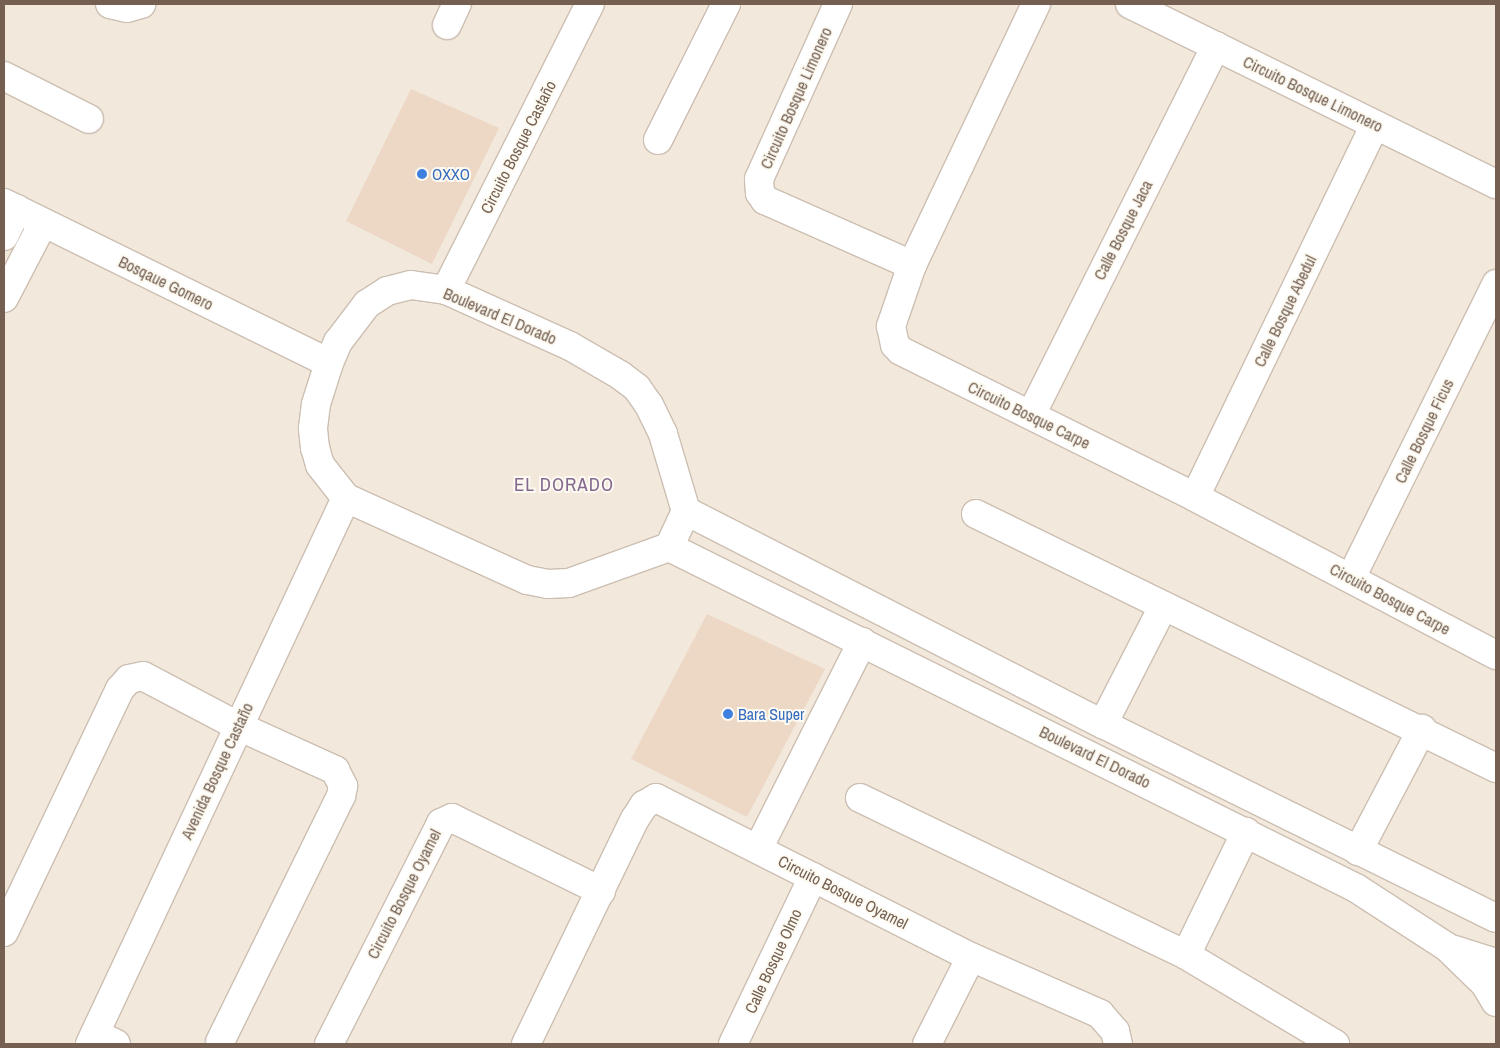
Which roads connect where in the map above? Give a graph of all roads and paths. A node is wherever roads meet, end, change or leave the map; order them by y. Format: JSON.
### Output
{"nodes":[{"id":1,"x":110,"y":4,"type":"edge"},
{"id":2,"x":140,"y":4,"type":"edge"},
{"id":3,"x":590,"y":4,"type":"edge"},
{"id":4,"x":726,"y":4,"type":"edge"},
{"id":5,"x":838,"y":4,"type":"edge"},
{"id":6,"x":1036,"y":4,"type":"edge"},
{"id":7,"x":1130,"y":4,"type":"edge"},
{"id":8,"x":1216,"y":46,"type":"junction"},
{"id":9,"x":4,"y":76,"type":"edge"},
{"id":10,"x":89,"y":119,"type":"dead end"},
{"id":11,"x":1375,"y":125,"type":"junction"},
{"id":12,"x":658,"y":140,"type":"dead end"},
{"id":13,"x":1496,"y":184,"type":"edge"},
{"id":14,"x":10,"y":206,"type":"edge"},
{"id":15,"x":43,"y":224,"type":"junction"},
{"id":16,"x":4,"y":236,"type":"edge"},
{"id":17,"x":912,"y":265,"type":"junction"},
{"id":18,"x":1496,"y":284,"type":"edge"},
{"id":19,"x":446,"y":290,"type":"junction"},
{"id":20,"x":4,"y":298,"type":"edge"},
{"id":21,"x":329,"y":363,"type":"junction"},
{"id":22,"x":1031,"y":415,"type":"junction"},
{"id":23,"x":1195,"y":497,"type":"junction"},
{"id":24,"x":346,"y":498,"type":"junction"},
{"id":25,"x":686,"y":511,"type":"junction"},
{"id":26,"x":976,"y":514,"type":"dead end"},
{"id":27,"x":669,"y":547,"type":"junction"},
{"id":28,"x":1351,"y":578,"type":"junction"},
{"id":29,"x":1163,"y":607,"type":"junction"},
{"id":30,"x":862,"y":642,"type":"junction"},
{"id":31,"x":1496,"y":655,"type":"edge"},
{"id":32,"x":1103,"y":724,"type":"junction"},
{"id":33,"x":238,"y":726,"type":"junction"},
{"id":34,"x":1422,"y":729,"type":"junction"},
{"id":35,"x":1496,"y":768,"type":"edge"},
{"id":36,"x":860,"y":798,"type":"dead end"},
{"id":37,"x":1246,"y":832,"type":"junction"},
{"id":38,"x":758,"y":849,"type":"junction"},
{"id":39,"x":1358,"y":851,"type":"junction"},
{"id":40,"x":813,"y":877,"type":"junction"},
{"id":41,"x":601,"y":891,"type":"junction"},
{"id":42,"x":1496,"y":918,"type":"edge"},
{"id":43,"x":4,"y":932,"type":"edge"},
{"id":44,"x":1446,"y":948,"type":"junction"},
{"id":45,"x":1186,"y":955,"type":"junction"},
{"id":46,"x":971,"y":957,"type":"junction"},
{"id":47,"x":1496,"y":963,"type":"edge"},
{"id":48,"x":1496,"y":1002,"type":"edge"},
{"id":49,"x":101,"y":1041,"type":"edge"},
{"id":50,"x":220,"y":1042,"type":"dead end"},
{"id":51,"x":329,"y":1044,"type":"edge"},
{"id":52,"x":526,"y":1044,"type":"edge"},
{"id":53,"x":734,"y":1044,"type":"edge"},
{"id":54,"x":928,"y":1044,"type":"edge"},
{"id":55,"x":1118,"y":1044,"type":"edge"},
{"id":56,"x":1335,"y":1044,"type":"edge"}],
"edges":[{"from":1,"to":2,"type":"street"},
{"from":3,"to":19,"type":"street","name":"Circuito Bosque Castaño"},
{"from":4,"to":12,"type":"street"},
{"from":5,"to":17,"type":"street","name":"Circuito Bosque Limonero"},
{"from":6,"to":17,"type":"street","name":"Circuito Bosque Carpe"},
{"from":7,"to":8,"type":"street","name":"Circuito Bosque Limonero"},
{"from":8,"to":11,"type":"street","name":"Circuito Bosque Limonero"},
{"from":8,"to":22,"type":"street","name":"Calle Bosque Jaca"},
{"from":9,"to":10,"type":"street"},
{"from":11,"to":13,"type":"street","name":"Circuito Bosque Limonero"},
{"from":11,"to":23,"type":"street","name":"Calle Bosque Abedul"},
{"from":14,"to":15,"type":"street","name":"Bosqaue Gomero"},
{"from":14,"to":16,"type":"street"},
{"from":15,"to":20,"type":"street"},
{"from":15,"to":21,"type":"street","name":"Bosqaue Gomero"},
{"from":17,"to":22,"type":"street","name":"Circuito Bosque Carpe"},
{"from":18,"to":28,"type":"street","name":"Calle Bosque Ficus"},
{"from":19,"to":21,"type":"street","name":"Boulevard El Dorado"},
{"from":19,"to":25,"type":"street","name":"Boulevard El Dorado"},
{"from":21,"to":24,"type":"street","name":"Boulevard El Dorado"},
{"from":22,"to":23,"type":"street","name":"Circuito Bosque Carpe"},
{"from":23,"to":28,"type":"street","name":"Circuito Bosque Carpe"},
{"from":24,"to":27,"type":"street","name":"Boulevard El Dorado"},
{"from":24,"to":33,"type":"street","name":"Avenida Bosque Castaño"},
{"from":25,"to":27,"type":"street"},
{"from":25,"to":32,"type":"street","name":"Boulevard El Dorado"},
{"from":26,"to":29,"type":"street"},
{"from":27,"to":30,"type":"street","name":"Boulevard El Dorado"},
{"from":28,"to":31,"type":"street","name":"Circuito Bosque Carpe"},
{"from":29,"to":32,"type":"street"},
{"from":29,"to":34,"type":"street"},
{"from":30,"to":37,"type":"street","name":"Boulevard El Dorado"},
{"from":30,"to":38,"type":"street"},
{"from":32,"to":39,"type":"street","name":"Boulevard El Dorado"},
{"from":33,"to":43,"type":"street"},
{"from":33,"to":49,"type":"street","name":"Avenida Bosque Castaño"},
{"from":33,"to":50,"type":"street"},
{"from":34,"to":35,"type":"street"},
{"from":34,"to":39,"type":"street"},
{"from":36,"to":45,"type":"street"},
{"from":37,"to":44,"type":"street","name":"Boulevard El Dorado"},
{"from":37,"to":45,"type":"street"},
{"from":38,"to":40,"type":"street","name":"Circuito Bosque Oyamel"},
{"from":38,"to":41,"type":"street","name":"Circuito Bosque Oyamel"},
{"from":39,"to":42,"type":"street","name":"Boulevard El Dorado"},
{"from":40,"to":46,"type":"street","name":"Circuito Bosque Oyamel"},
{"from":40,"to":53,"type":"street","name":"Calle Bosque Olmo"},
{"from":41,"to":51,"type":"street","name":"Circuito Bosque Oyamel"},
{"from":41,"to":52,"type":"street","name":"Circuito Bosque Oyamel"},
{"from":44,"to":47,"type":"street"},
{"from":44,"to":48,"type":"street","name":"Boulevard El Dorado"},
{"from":45,"to":56,"type":"street"},
{"from":46,"to":54,"type":"street"},
{"from":46,"to":55,"type":"street","name":"Circuito Bosque Oyamel"}]}
